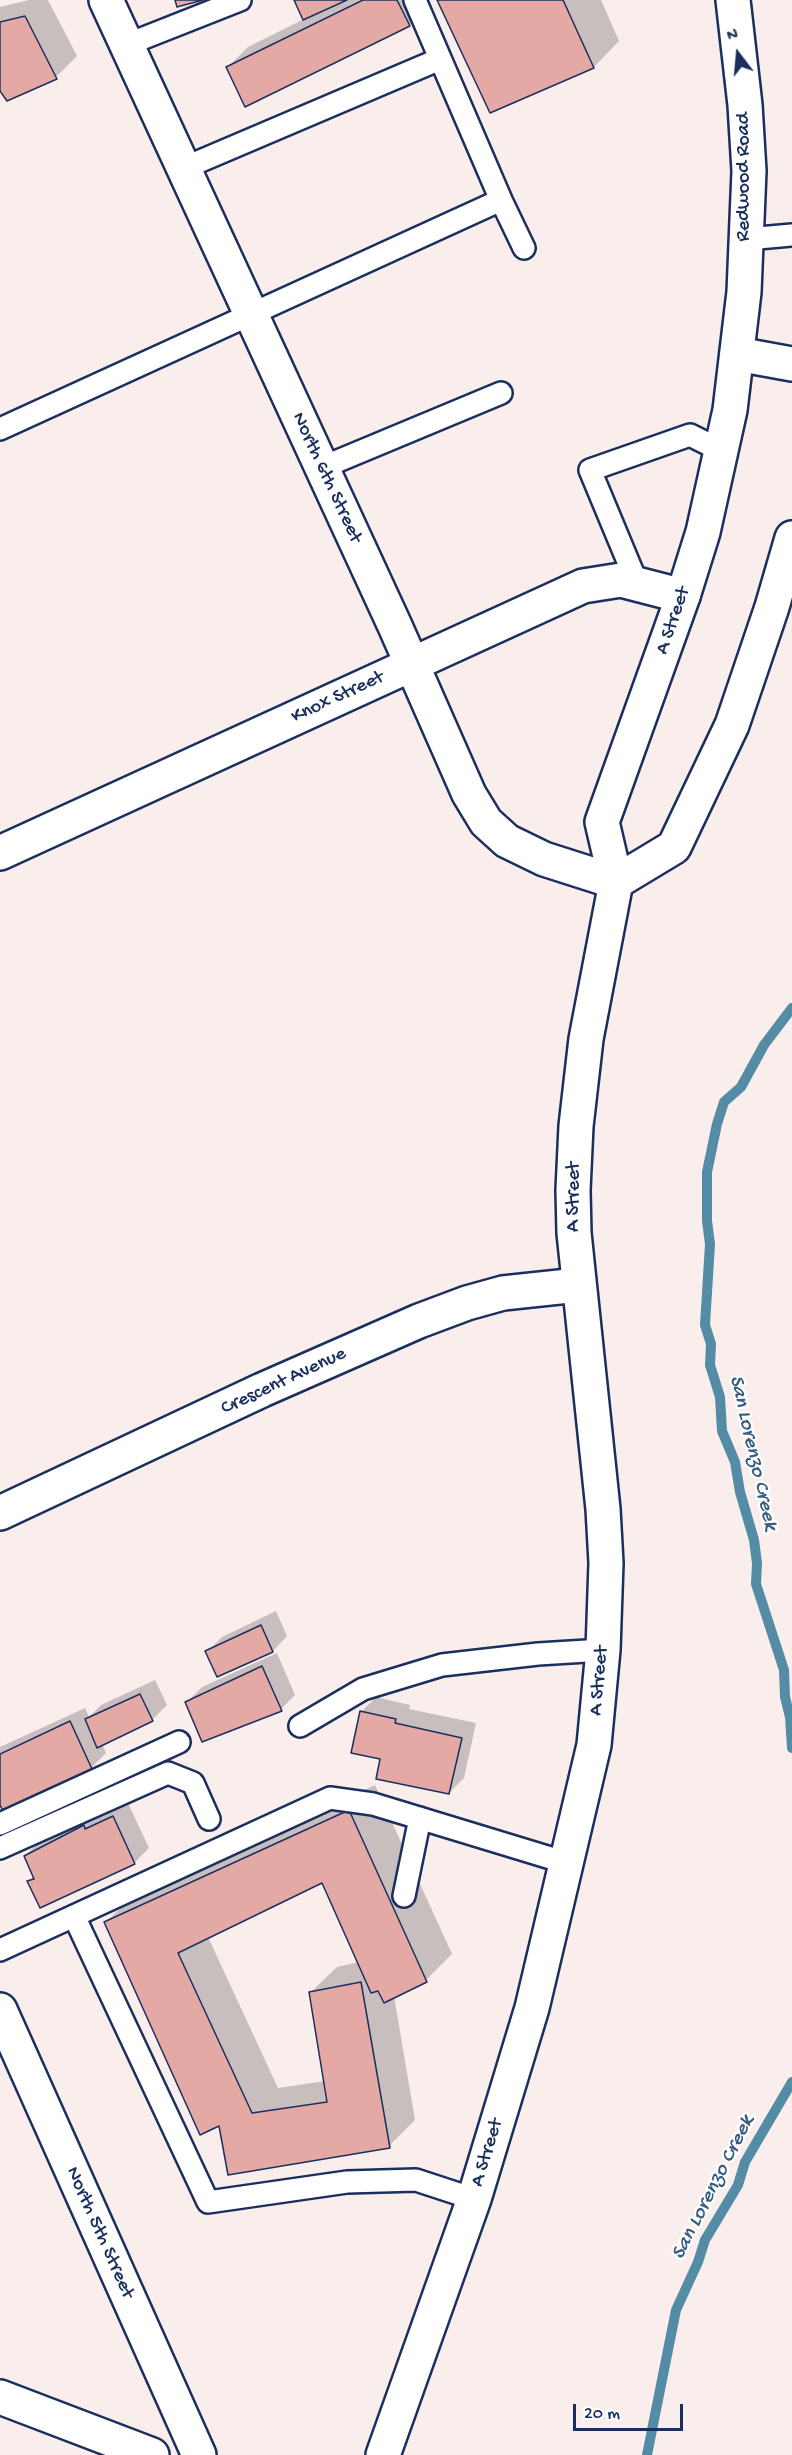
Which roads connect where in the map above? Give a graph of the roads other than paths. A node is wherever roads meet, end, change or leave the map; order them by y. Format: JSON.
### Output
{"nodes":[{"id":1,"x":106,"y":0,"type":"edge"},
{"id":2,"x":240,"y":0,"type":"edge"},
{"id":3,"x":415,"y":0,"type":"edge"},
{"id":4,"x":733,"y":0,"type":"edge"},
{"id":5,"x":126,"y":45,"type":"junction"},
{"id":6,"x":440,"y":59,"type":"junction"},
{"id":7,"x":184,"y":168,"type":"junction"},
{"id":8,"x":501,"y":200,"type":"junction"},
{"id":9,"x":792,"y":235,"type":"edge"},
{"id":10,"x":747,"y":239,"type":"junction"},
{"id":11,"x":524,"y":248,"type":"dead end"},
{"id":12,"x":251,"y":314,"type":"junction"},
{"id":13,"x":737,"y":354,"type":"junction"},
{"id":14,"x":792,"y":364,"type":"edge"},
{"id":15,"x":501,"y":393,"type":"dead end"},
{"id":16,"x":0,"y":429,"type":"edge"},
{"id":17,"x":722,"y":451,"type":"junction"},
{"id":18,"x":321,"y":468,"type":"junction"},
{"id":19,"x":792,"y":538,"type":"edge"},
{"id":20,"x":637,"y":583,"type":"junction"},
{"id":21,"x":683,"y":596,"type":"junction"},
{"id":22,"x":411,"y":665,"type":"junction"},
{"id":23,"x":0,"y":853,"type":"edge"},
{"id":24,"x":616,"y":882,"type":"junction"},
{"id":25,"x":578,"y":1285,"type":"junction"},
{"id":26,"x":0,"y":1513,"type":"edge"},
{"id":27,"x":603,"y":1650,"type":"junction"},
{"id":28,"x":300,"y":1726,"type":"dead end"},
{"id":29,"x":179,"y":1742,"type":"dead end"},
{"id":30,"x":420,"y":1818,"type":"junction"},
{"id":31,"x":209,"y":1819,"type":"dead end"},
{"id":32,"x":0,"y":1824,"type":"edge"},
{"id":33,"x":0,"y":1848,"type":"edge"},
{"id":34,"x":567,"y":1863,"type":"junction"},
{"id":35,"x":404,"y":1896,"type":"dead end"},
{"id":36,"x":74,"y":1916,"type":"junction"},
{"id":37,"x":0,"y":1950,"type":"edge"},
{"id":38,"x":0,"y":2010,"type":"edge"},
{"id":39,"x":474,"y":2199,"type":"junction"},
{"id":40,"x":0,"y":2397,"type":"edge"},
{"id":41,"x":106,"y":2446,"type":"edge"},
{"id":42,"x":152,"y":2455,"type":"edge"},
{"id":43,"x":200,"y":2455,"type":"edge"},
{"id":44,"x":383,"y":2455,"type":"edge"}],
"edges":[{"from":1,"to":5,"type":"street","name":"North 6th Street"},
{"from":2,"to":5,"type":"lane"},
{"from":3,"to":6,"type":"lane"},
{"from":4,"to":10,"type":"street","name":"Redwood Road"},
{"from":5,"to":7,"type":"street","name":"North 6th Street"},
{"from":6,"to":7,"type":"lane"},
{"from":6,"to":8,"type":"lane"},
{"from":7,"to":12,"type":"street","name":"North 6th Street"},
{"from":8,"to":11,"type":"lane"},
{"from":8,"to":12,"type":"lane"},
{"from":9,"to":10,"type":"lane"},
{"from":10,"to":13,"type":"street","name":"Redwood Road"},
{"from":12,"to":16,"type":"lane"},
{"from":12,"to":18,"type":"street","name":"North 6th Street"},
{"from":13,"to":14,"type":"street"},
{"from":13,"to":17,"type":"street","name":"A Street"},
{"from":15,"to":18,"type":"lane"},
{"from":17,"to":20,"type":"lane"},
{"from":17,"to":21,"type":"street","name":"A Street"},
{"from":18,"to":22,"type":"street","name":"North 6th Street"},
{"from":19,"to":24,"type":"street"},
{"from":20,"to":21,"type":"street","name":"Knox Street"},
{"from":20,"to":22,"type":"street","name":"Knox Street"},
{"from":21,"to":24,"type":"street","name":"A Street"},
{"from":22,"to":23,"type":"street","name":"Knox Street"},
{"from":22,"to":24,"type":"street","name":"North 6th Street"},
{"from":24,"to":25,"type":"street","name":"A Street"},
{"from":25,"to":26,"type":"street","name":"Crescent Avenue"},
{"from":25,"to":27,"type":"street","name":"A Street"},
{"from":27,"to":28,"type":"lane"},
{"from":27,"to":34,"type":"street","name":"A Street"},
{"from":29,"to":32,"type":"lane"},
{"from":30,"to":34,"type":"lane"},
{"from":30,"to":35,"type":"lane"},
{"from":30,"to":36,"type":"lane"},
{"from":31,"to":33,"type":"lane"},
{"from":34,"to":39,"type":"street","name":"A Street"},
{"from":36,"to":37,"type":"lane"},
{"from":36,"to":39,"type":"lane"},
{"from":38,"to":43,"type":"street","name":"North 5th Street"},
{"from":39,"to":44,"type":"street","name":"A Street"},
{"from":40,"to":41,"type":"street"},
{"from":41,"to":42,"type":"street"}]}
